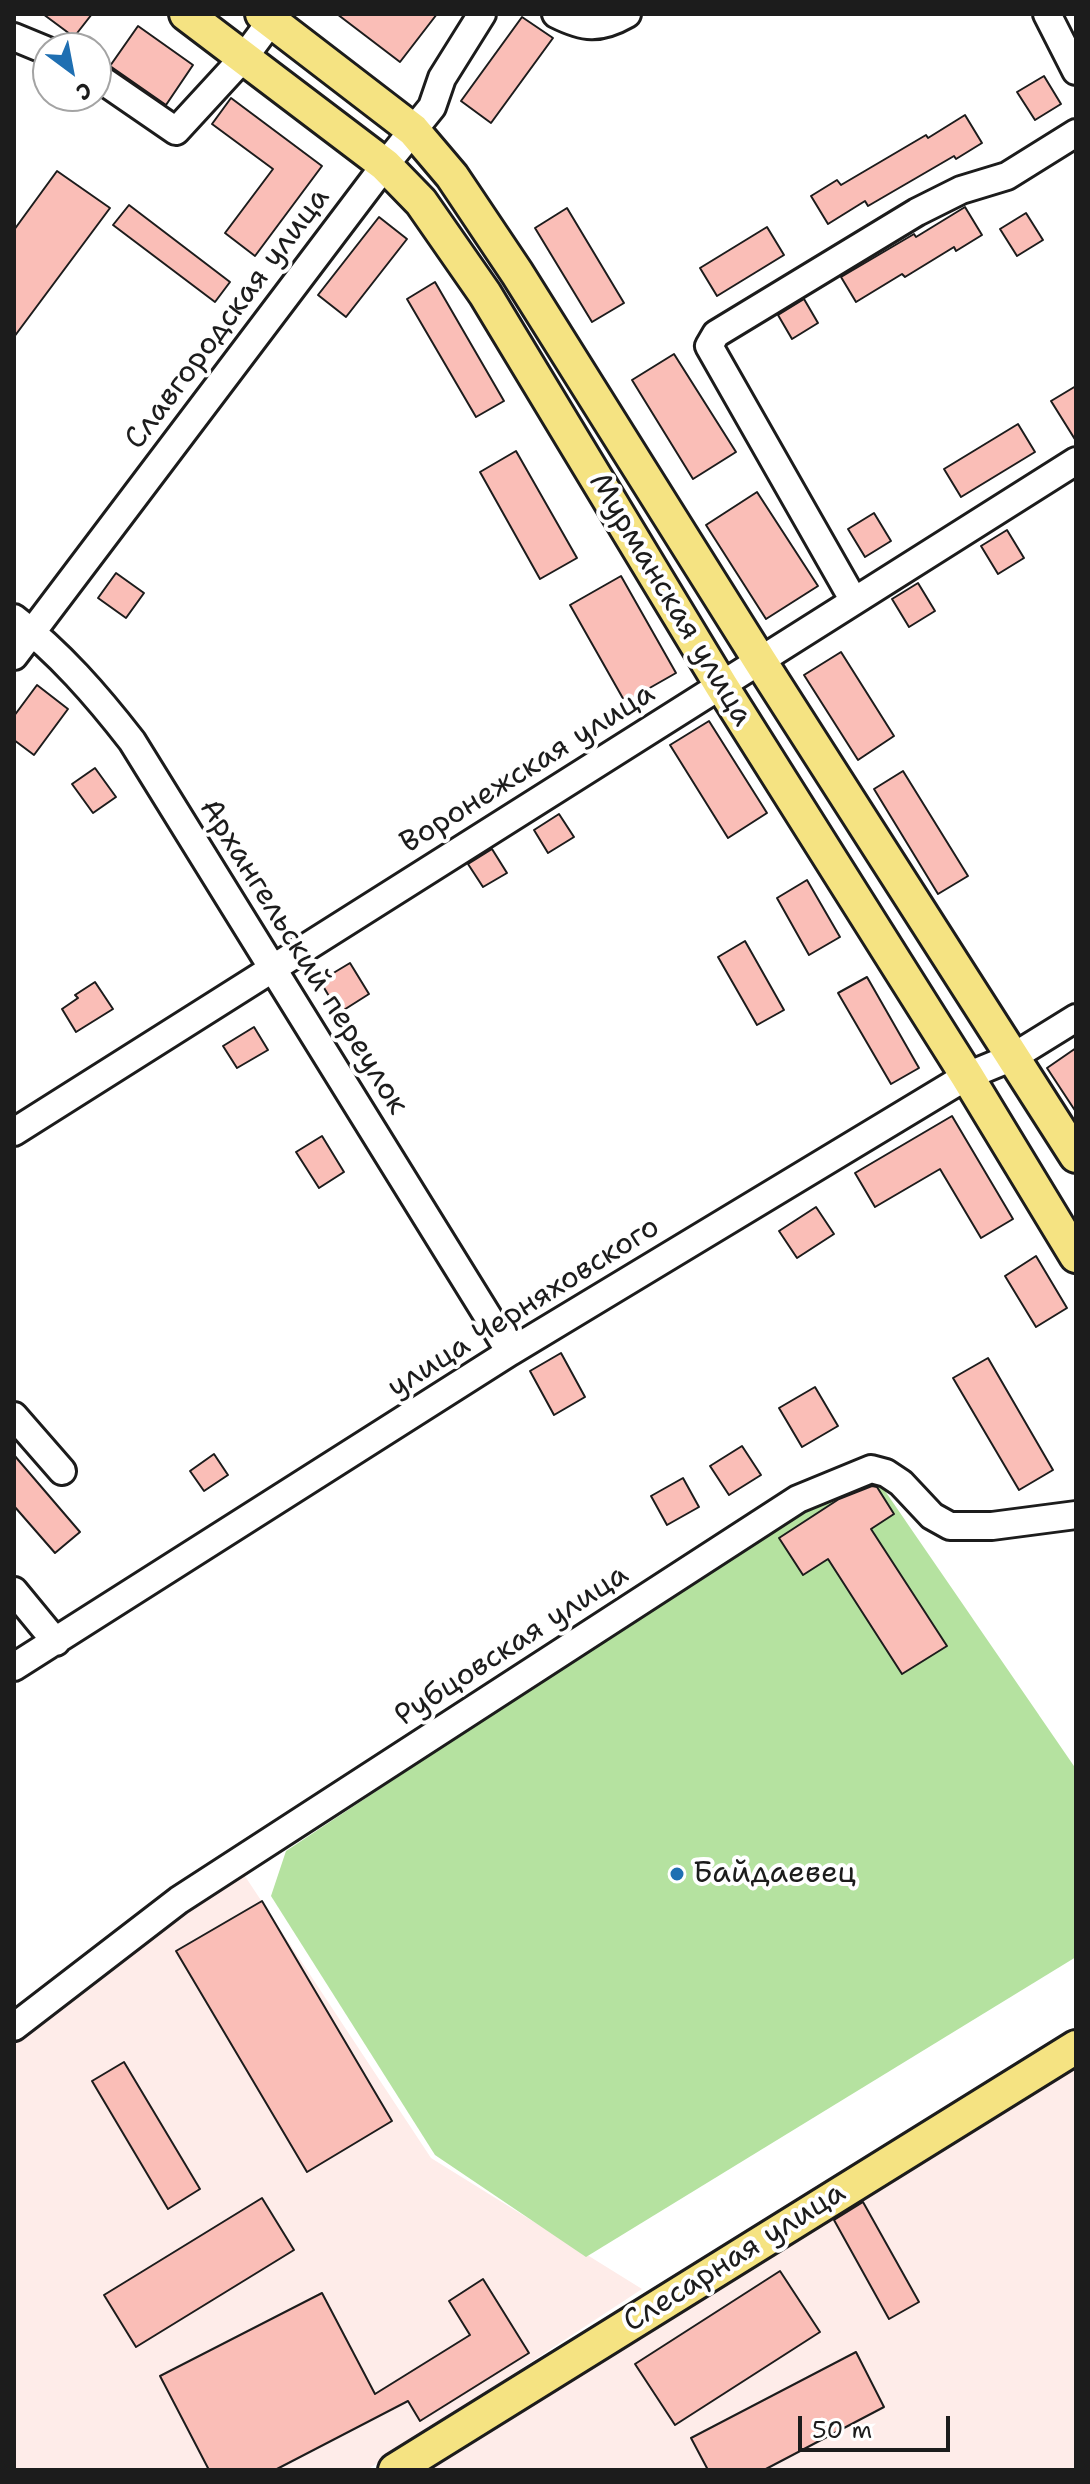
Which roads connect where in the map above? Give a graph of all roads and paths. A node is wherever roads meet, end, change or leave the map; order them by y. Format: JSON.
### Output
{"nodes":[{"id":1,"x":186,"y":14,"type":"edge"},
{"id":2,"x":482,"y":14,"type":"edge"},
{"id":3,"x":556,"y":14,"type":"edge"},
{"id":4,"x":627,"y":14,"type":"edge"},
{"id":5,"x":1047,"y":14,"type":"edge"},
{"id":6,"x":267,"y":17,"type":"edge"},
{"id":7,"x":245,"y":56,"type":"junction"},
{"id":8,"x":1076,"y":71,"type":"edge"},
{"id":9,"x":112,"y":87,"type":"edge"},
{"id":10,"x":413,"y":130,"type":"junction"},
{"id":11,"x":1076,"y":133,"type":"edge"},
{"id":12,"x":385,"y":165,"type":"junction"},
{"id":13,"x":1076,"y":461,"type":"edge"},
{"id":14,"x":854,"y":601,"type":"junction"},
{"id":15,"x":23,"y":624,"type":"edge"},
{"id":16,"x":14,"y":656,"type":"edge"},
{"id":17,"x":760,"y":661,"type":"junction"},
{"id":18,"x":721,"y":685,"type":"junction"},
{"id":19,"x":273,"y":969,"type":"junction"},
{"id":20,"x":1076,"y":1018,"type":"edge"},
{"id":21,"x":1013,"y":1057,"type":"junction"},
{"id":22,"x":967,"y":1076,"type":"junction"},
{"id":23,"x":14,"y":1132,"type":"edge"},
{"id":24,"x":1076,"y":1156,"type":"edge"},
{"id":25,"x":1076,"y":1256,"type":"edge"},
{"id":26,"x":510,"y":1352,"type":"junction"},
{"id":27,"x":14,"y":1416,"type":"edge"},
{"id":28,"x":62,"y":1471,"type":"dead end"},
{"id":29,"x":1076,"y":1515,"type":"edge"},
{"id":30,"x":14,"y":1591,"type":"edge"},
{"id":31,"x":56,"y":1642,"type":"junction"},
{"id":32,"x":14,"y":1667,"type":"edge"},
{"id":33,"x":14,"y":2027,"type":"edge"},
{"id":34,"x":1076,"y":2047,"type":"edge"},
{"id":35,"x":395,"y":2470,"type":"edge"}],
"edges":[{"from":1,"to":7,"type":"main road","name":"Мурманская улица"},
{"from":2,"to":10,"type":"street","name":"Славгородская улица"},
{"from":3,"to":4,"type":"street"},
{"from":5,"to":8,"type":"street"},
{"from":6,"to":7,"type":"street"},
{"from":6,"to":10,"type":"main road","name":"Мурманская улица"},
{"from":7,"to":9,"type":"street"},
{"from":7,"to":12,"type":"main road","name":"Мурманская улица"},
{"from":10,"to":12,"type":"street","name":"Славгородская улица"},
{"from":10,"to":17,"type":"main road","name":"Мурманская улица"},
{"from":11,"to":14,"type":"street"},
{"from":12,"to":15,"type":"street","name":"Славгородская улица"},
{"from":12,"to":18,"type":"main road","name":"Мурманская улица"},
{"from":13,"to":14,"type":"street","name":"Воронежская улица"},
{"from":14,"to":17,"type":"street","name":"Воронежская улица"},
{"from":15,"to":16,"type":"street","name":"Славгородская улица"},
{"from":15,"to":19,"type":"street","name":"Архангельский переулок"},
{"from":17,"to":18,"type":"street","name":"Воронежская улица"},
{"from":17,"to":21,"type":"main road","name":"Мурманская улица"},
{"from":18,"to":19,"type":"street","name":"Воронежская улица"},
{"from":18,"to":22,"type":"main road","name":"Мурманская улица"},
{"from":19,"to":23,"type":"street","name":"Воронежская улица"},
{"from":19,"to":26,"type":"street","name":"Архангельский переулок"},
{"from":20,"to":21,"type":"street","name":"улица Черняховского"},
{"from":21,"to":22,"type":"street","name":"улица Черняховского"},
{"from":21,"to":24,"type":"main road","name":"Мурманская улица"},
{"from":22,"to":25,"type":"main road","name":"Мурманская улица"},
{"from":22,"to":26,"type":"street","name":"улица Черняховского"},
{"from":26,"to":31,"type":"street","name":"улица Черняховского"},
{"from":27,"to":28,"type":"street"},
{"from":29,"to":33,"type":"street","name":"Рубцовская улица"},
{"from":30,"to":31,"type":"street"},
{"from":31,"to":32,"type":"street","name":"улица Черняховского"},
{"from":34,"to":35,"type":"main road","name":"Слесарная улица"}]}
